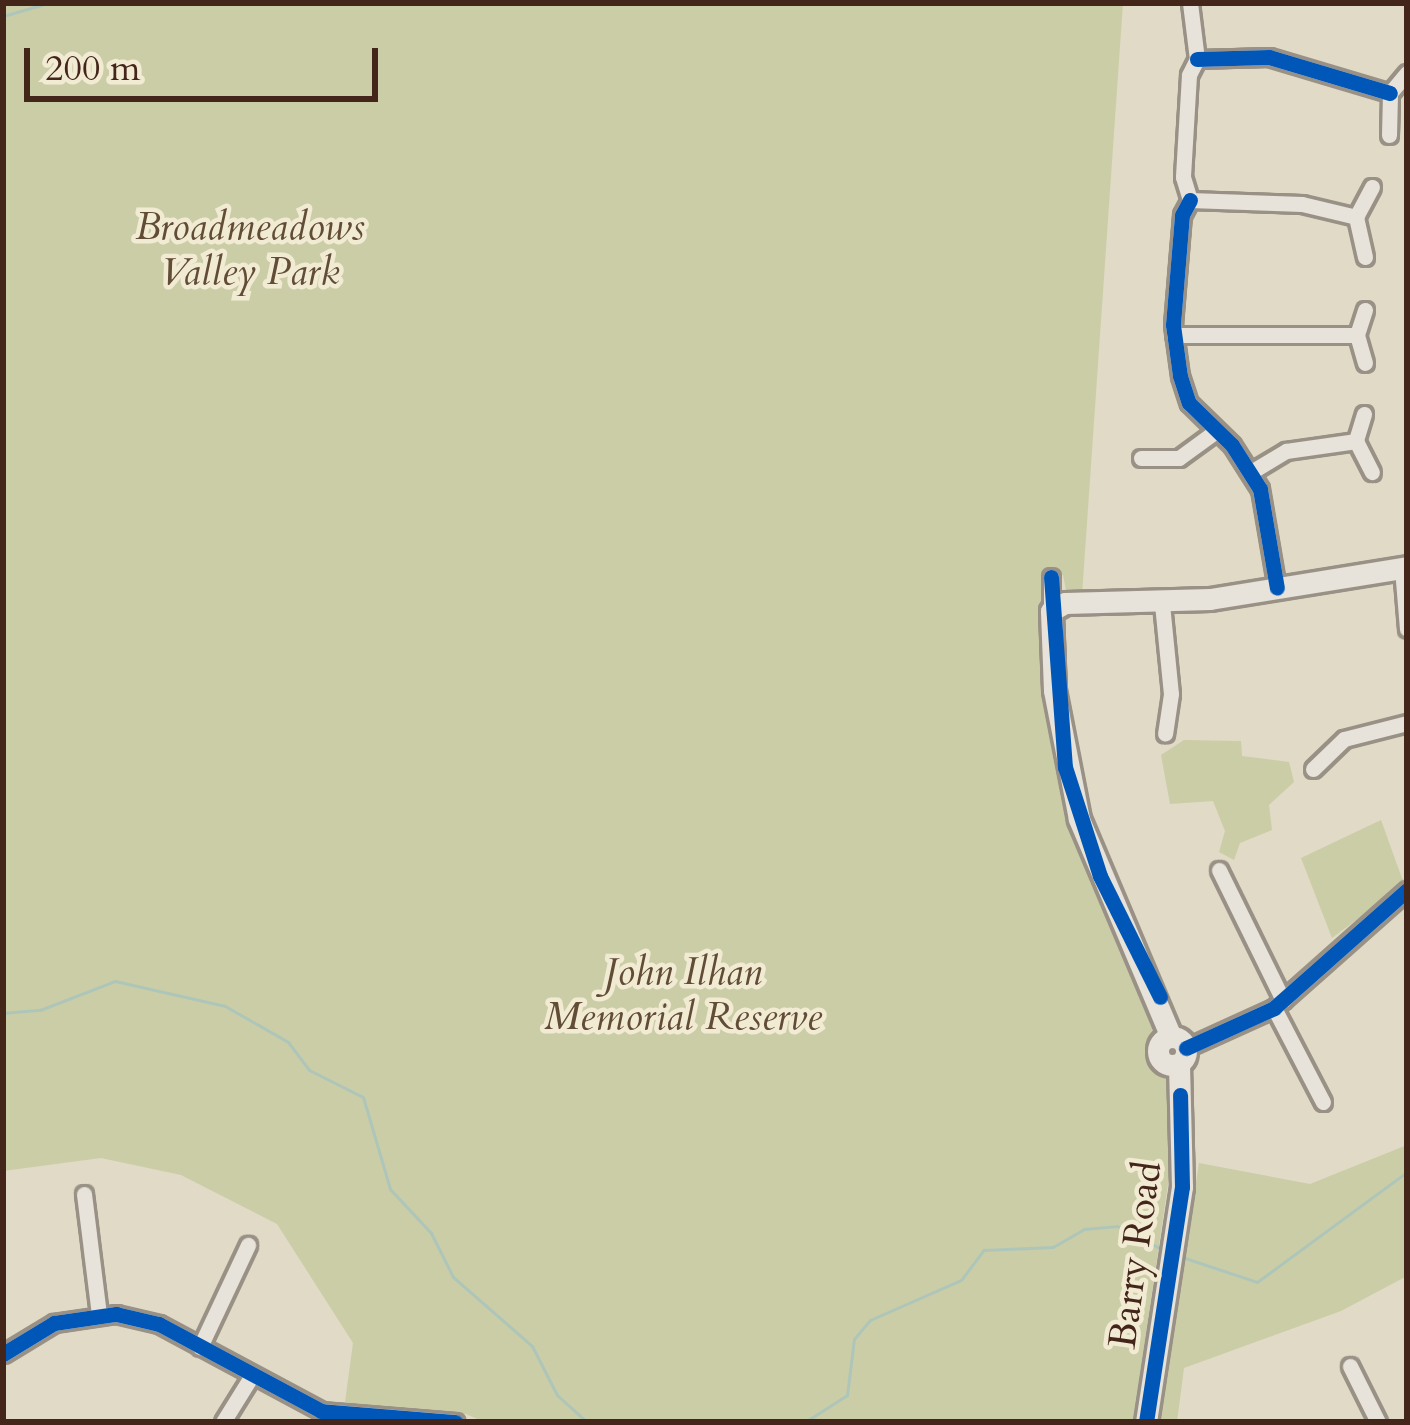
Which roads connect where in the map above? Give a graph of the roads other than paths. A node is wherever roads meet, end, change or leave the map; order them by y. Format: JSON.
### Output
{"nodes":[{"id":1,"x":1190,"y":3,"type":"edge"},
{"id":2,"x":1197,"y":59,"type":"junction"},
{"id":3,"x":1407,"y":74,"type":"edge"},
{"id":4,"x":1390,"y":94,"type":"junction"},
{"id":5,"x":1389,"y":135,"type":"dead end"},
{"id":6,"x":1372,"y":187,"type":"dead end"},
{"id":7,"x":1190,"y":200,"type":"junction"},
{"id":8,"x":1356,"y":217,"type":"junction"},
{"id":9,"x":1365,"y":257,"type":"dead end"},
{"id":10,"x":1365,"y":310,"type":"dead end"},
{"id":11,"x":1174,"y":335,"type":"junction"},
{"id":12,"x":1357,"y":335,"type":"junction"},
{"id":13,"x":1365,"y":362,"type":"dead end"},
{"id":14,"x":1364,"y":414,"type":"dead end"},
{"id":15,"x":1216,"y":431,"type":"junction"},
{"id":16,"x":1356,"y":441,"type":"junction"},
{"id":17,"x":1141,"y":460,"type":"dead end"},
{"id":18,"x":1251,"y":472,"type":"junction"},
{"id":19,"x":1372,"y":472,"type":"dead end"},
{"id":20,"x":1405,"y":568,"type":"edge"},
{"id":21,"x":1052,"y":577,"type":"dead end"},
{"id":22,"x":1277,"y":588,"type":"junction"},
{"id":23,"x":1162,"y":604,"type":"junction"},
{"id":24,"x":1051,"y":610,"type":"junction"},
{"id":25,"x":1407,"y":629,"type":"edge"},
{"id":26,"x":1407,"y":723,"type":"edge"},
{"id":27,"x":1165,"y":734,"type":"dead end"},
{"id":28,"x":1312,"y":770,"type":"dead end"},
{"id":29,"x":1220,"y":870,"type":"dead end"},
{"id":30,"x":1407,"y":890,"type":"edge"},
{"id":31,"x":1278,"y":1004,"type":"junction"},
{"id":32,"x":1179,"y":1050,"type":"junction"},
{"id":33,"x":1323,"y":1102,"type":"dead end"},
{"id":34,"x":84,"y":1193,"type":"dead end"},
{"id":35,"x":248,"y":1245,"type":"dead end"},
{"id":36,"x":99,"y":1314,"type":"junction"},
{"id":37,"x":200,"y":1346,"type":"junction"},
{"id":38,"x":3,"y":1354,"type":"edge"},
{"id":39,"x":1350,"y":1366,"type":"dead end"},
{"id":40,"x":251,"y":1377,"type":"junction"},
{"id":41,"x":223,"y":1422,"type":"edge"},
{"id":42,"x":456,"y":1422,"type":"edge"},
{"id":43,"x":1145,"y":1422,"type":"edge"},
{"id":44,"x":1378,"y":1422,"type":"edge"}],
"edges":[{"from":1,"to":2,"type":"street"},
{"from":2,"to":4,"type":"street"},
{"from":2,"to":7,"type":"street"},
{"from":3,"to":4,"type":"street"},
{"from":4,"to":5,"type":"street"},
{"from":6,"to":8,"type":"street"},
{"from":7,"to":8,"type":"street"},
{"from":7,"to":11,"type":"street"},
{"from":8,"to":9,"type":"street"},
{"from":10,"to":12,"type":"street"},
{"from":11,"to":12,"type":"street"},
{"from":11,"to":15,"type":"street"},
{"from":12,"to":13,"type":"street"},
{"from":14,"to":16,"type":"street"},
{"from":15,"to":17,"type":"street"},
{"from":15,"to":18,"type":"street"},
{"from":16,"to":18,"type":"street"},
{"from":16,"to":19,"type":"street"},
{"from":18,"to":22,"type":"street"},
{"from":20,"to":22,"type":"street"},
{"from":20,"to":25,"type":"street"},
{"from":21,"to":24,"type":"street","name":"Barry Road"},
{"from":22,"to":23,"type":"street"},
{"from":23,"to":24,"type":"street"},
{"from":23,"to":27,"type":"street"},
{"from":24,"to":32,"type":"street","name":"Barry Road"},
{"from":26,"to":28,"type":"street"},
{"from":29,"to":31,"type":"street"},
{"from":30,"to":31,"type":"street"},
{"from":31,"to":32,"type":"street"},
{"from":31,"to":33,"type":"street"},
{"from":32,"to":43,"type":"street","name":"Barry Road"},
{"from":34,"to":36,"type":"street"},
{"from":35,"to":37,"type":"street"},
{"from":36,"to":37,"type":"street"},
{"from":36,"to":38,"type":"street"},
{"from":37,"to":40,"type":"street"},
{"from":39,"to":44,"type":"street"},
{"from":40,"to":41,"type":"street"},
{"from":40,"to":42,"type":"street"}]}
